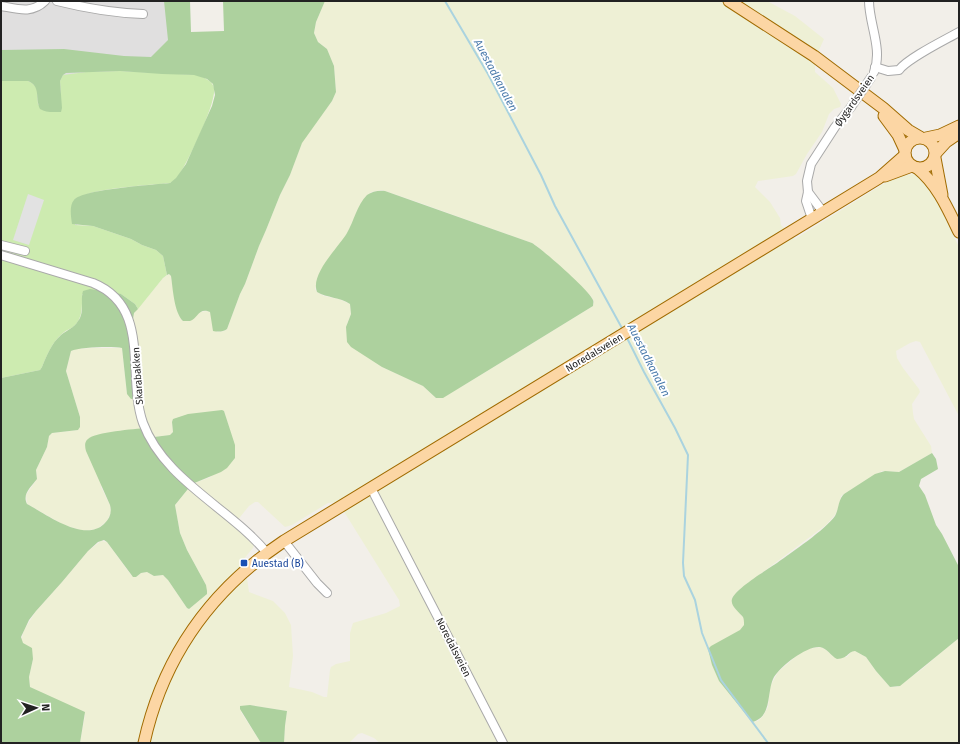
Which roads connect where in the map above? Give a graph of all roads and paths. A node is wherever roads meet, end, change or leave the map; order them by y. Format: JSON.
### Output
{"nodes":[{"id":1,"x":45,"y":1,"type":"edge"},
{"id":2,"x":57,"y":1,"type":"edge"},
{"id":3,"x":729,"y":1,"type":"edge"},
{"id":4,"x":869,"y":1,"type":"edge"},
{"id":5,"x":1,"y":6,"type":"edge"},
{"id":6,"x":143,"y":14,"type":"dead end"},
{"id":7,"x":959,"y":32,"type":"edge"},
{"id":8,"x":875,"y":68,"type":"junction"},
{"id":9,"x":871,"y":100,"type":"junction"},
{"id":10,"x":959,"y":126,"type":"edge"},
{"id":11,"x":959,"y":133,"type":"edge"},
{"id":12,"x":923,"y":138,"type":"junction"},
{"id":13,"x":905,"y":152,"type":"junction"},
{"id":14,"x":935,"y":156,"type":"junction"},
{"id":15,"x":915,"y":167,"type":"junction"},
{"id":16,"x":879,"y":178,"type":"junction"},
{"id":17,"x":808,"y":192,"type":"junction"},
{"id":18,"x":943,"y":199,"type":"junction"},
{"id":19,"x":824,"y":212,"type":"junction"},
{"id":20,"x":812,"y":218,"type":"junction"},
{"id":21,"x":959,"y":232,"type":"edge"},
{"id":22,"x":1,"y":245,"type":"edge"},
{"id":23,"x":25,"y":251,"type":"dead end"},
{"id":24,"x":1,"y":255,"type":"edge"},
{"id":25,"x":370,"y":488,"type":"junction"},
{"id":26,"x":284,"y":541,"type":"junction"},
{"id":27,"x":267,"y":553,"type":"junction"},
{"id":28,"x":327,"y":593,"type":"dead end"},
{"id":29,"x":144,"y":743,"type":"edge"},
{"id":30,"x":503,"y":743,"type":"edge"}],
"edges":[{"from":1,"to":5,"type":"street"},
{"from":2,"to":6,"type":"street"},
{"from":3,"to":9,"type":"main road"},
{"from":4,"to":8,"type":"street","name":"Øygardsveien"},
{"from":7,"to":8,"type":"street"},
{"from":8,"to":17,"type":"street","name":"Øygardsveien","bridge":true},
{"from":9,"to":12,"type":"main road"},
{"from":9,"to":13,"type":"main road"},
{"from":10,"to":12,"type":"main road"},
{"from":11,"to":14,"type":"main road"},
{"from":12,"to":13,"type":"main road"},
{"from":12,"to":14,"type":"main road"},
{"from":13,"to":15,"type":"main road"},
{"from":13,"to":16,"type":"main road","name":"Noredalsveien"},
{"from":14,"to":15,"type":"main road"},
{"from":14,"to":18,"type":"main road"},
{"from":15,"to":16,"type":"main road","name":"Noredalsveien"},
{"from":15,"to":18,"type":"main road"},
{"from":16,"to":19,"type":"main road","name":"Noredalsveien"},
{"from":17,"to":19,"type":"street"},
{"from":17,"to":20,"type":"street","name":"Øygardsveien"},
{"from":18,"to":21,"type":"main road"},
{"from":19,"to":20,"type":"main road","name":"Noredalsveien"},
{"from":20,"to":25,"type":"main road","name":"Noredalsveien"},
{"from":22,"to":23,"type":"street"},
{"from":24,"to":27,"type":"street","name":"Skarabakken"},
{"from":25,"to":26,"type":"main road","name":"Noredalsveien"},
{"from":25,"to":30,"type":"street","name":"Noredalsveien"},
{"from":26,"to":27,"type":"main road","name":"Noredalsveien"},
{"from":26,"to":28,"type":"street"},
{"from":27,"to":29,"type":"main road","name":"Noredalsveien"}]}
